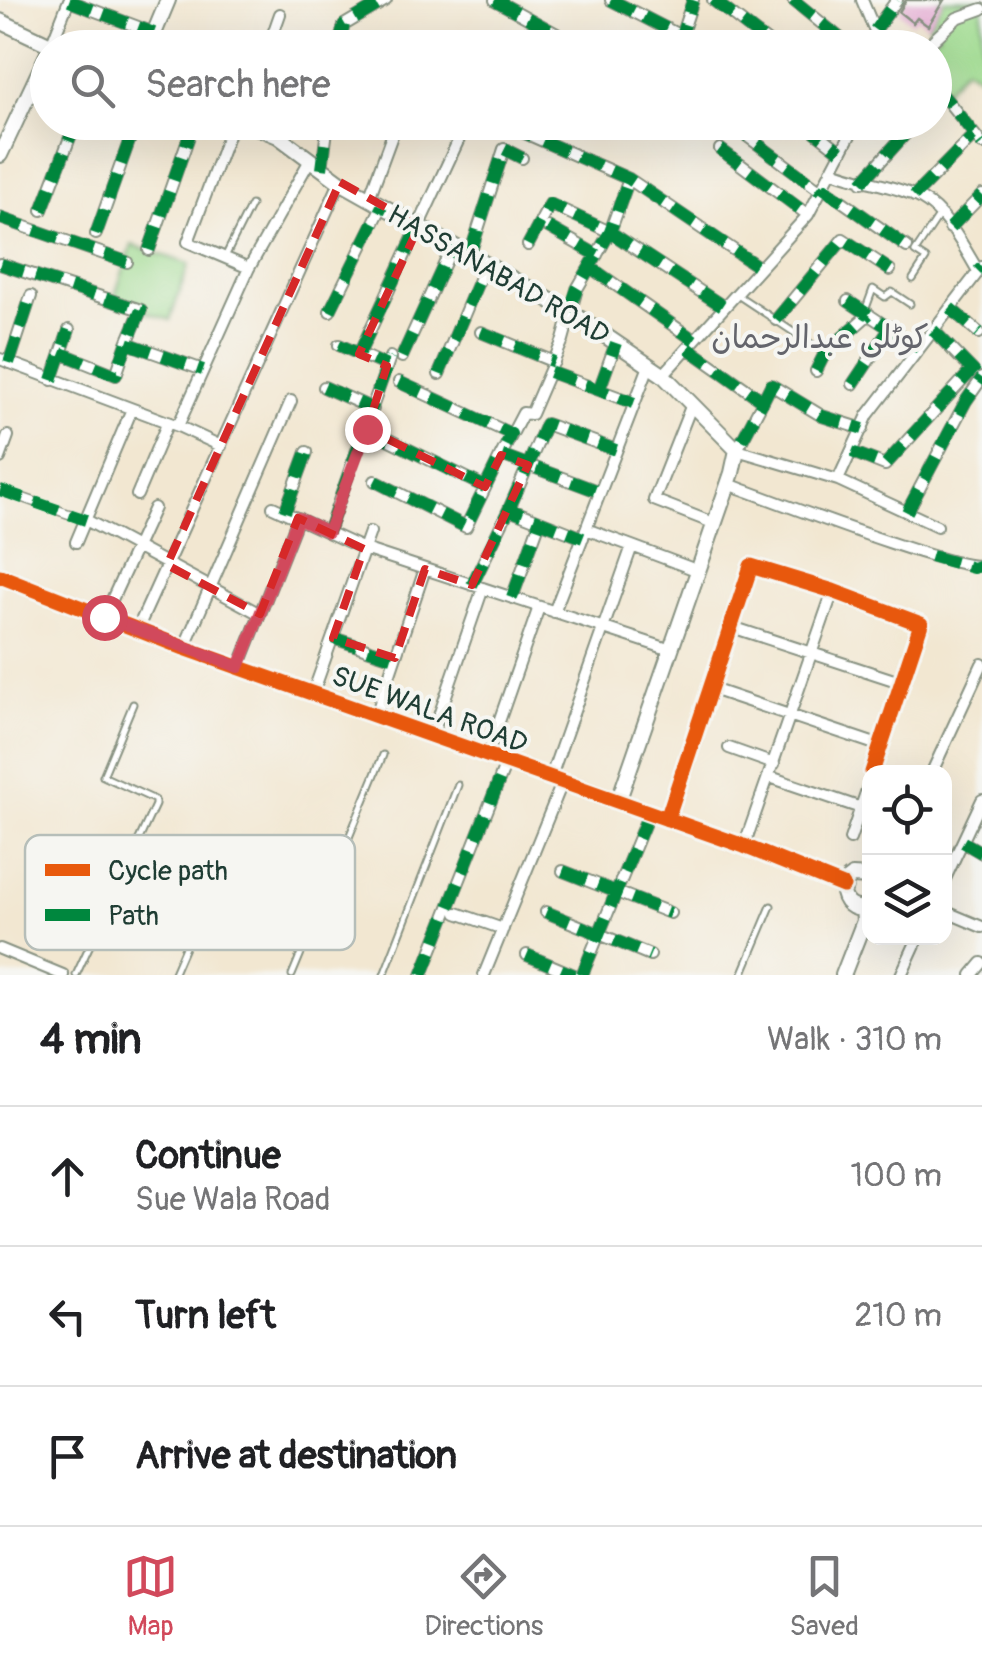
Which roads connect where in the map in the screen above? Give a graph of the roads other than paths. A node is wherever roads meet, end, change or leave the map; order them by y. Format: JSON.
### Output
{"nodes":[{"id":1,"x":168,"y":0,"type":"edge"},
{"id":2,"x":386,"y":0,"type":"edge"},
{"id":3,"x":610,"y":0,"type":"edge"},
{"id":4,"x":694,"y":0,"type":"edge"},
{"id":5,"x":713,"y":0,"type":"edge"},
{"id":6,"x":793,"y":0,"type":"edge"},
{"id":7,"x":862,"y":0,"type":"edge"},
{"id":8,"x":897,"y":0,"type":"edge"},
{"id":9,"x":66,"y":1,"type":"edge"},
{"id":10,"x":501,"y":2,"type":"edge"},
{"id":11,"x":982,"y":9,"type":"edge"},
{"id":12,"x":280,"y":14,"type":"dead end"},
{"id":13,"x":0,"y":20,"type":"edge"},
{"id":14,"x":57,"y":30,"type":"edge"},
{"id":15,"x":129,"y":30,"type":"edge"},
{"id":16,"x":155,"y":30,"type":"edge"},
{"id":17,"x":274,"y":30,"type":"edge"},
{"id":18,"x":343,"y":30,"type":"edge"},
{"id":19,"x":550,"y":30,"type":"edge"},
{"id":20,"x":659,"y":30,"type":"edge"},
{"id":21,"x":683,"y":30,"type":"edge"},
{"id":22,"x":752,"y":30,"type":"edge"},
{"id":23,"x":830,"y":30,"type":"edge"},
{"id":24,"x":875,"y":30,"type":"joint"},
{"id":25,"x":944,"y":30,"type":"edge"},
{"id":26,"x":30,"y":36,"type":"edge"},
{"id":27,"x":30,"y":92,"type":"edge"},
{"id":28,"x":952,"y":104,"type":"edge"},
{"id":29,"x":972,"y":136,"type":"junction"},
{"id":30,"x":69,"y":140,"type":"edge"},
{"id":31,"x":130,"y":140,"type":"edge"},
{"id":32,"x":188,"y":140,"type":"edge"},
{"id":33,"x":226,"y":140,"type":"edge"},
{"id":34,"x":283,"y":140,"type":"edge"},
{"id":35,"x":323,"y":140,"type":"edge"},
{"id":36,"x":392,"y":140,"type":"edge"},
{"id":37,"x":459,"y":140,"type":"edge"},
{"id":38,"x":541,"y":140,"type":"edge"},
{"id":39,"x":753,"y":140,"type":"edge"},
{"id":40,"x":826,"y":140,"type":"edge"},
{"id":41,"x":846,"y":140,"type":"edge"},
{"id":42,"x":900,"y":140,"type":"edge"},
{"id":43,"x":982,"y":144,"type":"edge"},
{"id":44,"x":720,"y":150,"type":"dead end"},
{"id":45,"x":840,"y":151,"type":"junction"},
{"id":46,"x":0,"y":155,"type":"edge"},
{"id":47,"x":522,"y":158,"type":"dead end"},
{"id":48,"x":316,"y":164,"type":"junction"},
{"id":49,"x":831,"y":170,"type":"junction"},
{"id":50,"x":629,"y":179,"type":"junction"},
{"id":51,"x":340,"y":182,"type":"junction"},
{"id":52,"x":862,"y":182,"type":"junction"},
{"id":53,"x":822,"y":189,"type":"junction"},
{"id":54,"x":982,"y":195,"type":"edge"},
{"id":55,"x":914,"y":196,"type":"junction"},
{"id":56,"x":376,"y":202,"type":"junction"},
{"id":57,"x":250,"y":205,"type":"dead end"},
{"id":58,"x":42,"y":210,"type":"dead end"},
{"id":59,"x":808,"y":215,"type":"junction"},
{"id":60,"x":939,"y":216,"type":"junction"},
{"id":61,"x":0,"y":218,"type":"edge"},
{"id":62,"x":419,"y":226,"type":"junction"},
{"id":63,"x":548,"y":227,"type":"dead end"},
{"id":64,"x":950,"y":228,"type":"junction"},
{"id":65,"x":610,"y":232,"type":"junction"},
{"id":66,"x":96,"y":234,"type":"dead end"},
{"id":67,"x":528,"y":244,"type":"dead end"},
{"id":68,"x":453,"y":245,"type":"junction"},
{"id":69,"x":907,"y":247,"type":"dead end"},
{"id":70,"x":149,"y":250,"type":"dead end"},
{"id":71,"x":470,"y":254,"type":"junction"},
{"id":72,"x":597,"y":255,"type":"junction"},
{"id":73,"x":225,"y":257,"type":"junction"},
{"id":74,"x":126,"y":262,"type":"dead end"},
{"id":75,"x":486,"y":263,"type":"junction"},
{"id":76,"x":0,"y":264,"type":"edge"},
{"id":77,"x":590,"y":267,"type":"junction"},
{"id":78,"x":249,"y":268,"type":"junction"},
{"id":79,"x":760,"y":268,"type":"junction"},
{"id":80,"x":980,"y":269,"type":"edge"},
{"id":81,"x":890,"y":270,"type":"dead end"},
{"id":82,"x":912,"y":279,"type":"dead end"},
{"id":83,"x":736,"y":294,"type":"junction"},
{"id":84,"x":31,"y":296,"type":"dead end"},
{"id":85,"x":848,"y":301,"type":"dead end"},
{"id":86,"x":910,"y":304,"type":"dead end"},
{"id":87,"x":724,"y":308,"type":"junction"},
{"id":88,"x":950,"y":308,"type":"junction"},
{"id":89,"x":569,"y":310,"type":"junction"},
{"id":90,"x":330,"y":311,"type":"dead end"},
{"id":91,"x":867,"y":312,"type":"junction"},
{"id":92,"x":776,"y":320,"type":"junction"},
{"id":93,"x":890,"y":327,"type":"junction"},
{"id":94,"x":69,"y":330,"type":"dead end"},
{"id":95,"x":933,"y":330,"type":"junction"},
{"id":96,"x":481,"y":332,"type":"dead end"},
{"id":97,"x":980,"y":333,"type":"dead end"},
{"id":98,"x":127,"y":343,"type":"junction"},
{"id":99,"x":616,"y":343,"type":"junction"},
{"id":100,"x":691,"y":344,"type":"junction"},
{"id":101,"x":339,"y":345,"type":"dead end"},
{"id":102,"x":919,"y":348,"type":"junction"},
{"id":103,"x":61,"y":353,"type":"junction"},
{"id":104,"x":825,"y":353,"type":"junction"},
{"id":105,"x":359,"y":354,"type":"junction"},
{"id":106,"x":393,"y":360,"type":"junction"},
{"id":107,"x":2,"y":361,"type":"edge"},
{"id":108,"x":648,"y":366,"type":"junction"},
{"id":109,"x":552,"y":367,"type":"junction"},
{"id":110,"x":202,"y":370,"type":"junction"},
{"id":111,"x":972,"y":370,"type":"junction"},
{"id":112,"x":816,"y":371,"type":"dead end"},
{"id":113,"x":439,"y":374,"type":"dead end"},
{"id":114,"x":662,"y":376,"type":"junction"},
{"id":115,"x":982,"y":379,"type":"edge"},
{"id":116,"x":52,"y":380,"type":"junction"},
{"id":117,"x":400,"y":382,"type":"dead end"},
{"id":118,"x":853,"y":384,"type":"dead end"},
{"id":119,"x":324,"y":387,"type":"dead end"},
{"id":120,"x":598,"y":390,"type":"junction"},
{"id":121,"x":291,"y":401,"type":"dead end"},
{"id":122,"x":763,"y":401,"type":"junction"},
{"id":123,"x":634,"y":403,"type":"junction"},
{"id":124,"x":692,"y":404,"type":"junction"},
{"id":125,"x":132,"y":409,"type":"junction"},
{"id":126,"x":373,"y":409,"type":"junction"},
{"id":127,"x":173,"y":424,"type":"junction"},
{"id":128,"x":863,"y":428,"type":"junction"},
{"id":129,"x":367,"y":429,"type":"junction"},
{"id":130,"x":511,"y":434,"type":"junction"},
{"id":131,"x":8,"y":436,"type":"dead end"},
{"id":132,"x":221,"y":446,"type":"junction"},
{"id":133,"x":616,"y":450,"type":"junction"},
{"id":134,"x":737,"y":450,"type":"junction"},
{"id":135,"x":307,"y":452,"type":"dead end"},
{"id":136,"x":852,"y":452,"type":"junction"},
{"id":137,"x":501,"y":455,"type":"junction"},
{"id":138,"x":0,"y":458,"type":"edge"},
{"id":139,"x":528,"y":465,"type":"junction"},
{"id":140,"x":838,"y":480,"type":"junction"},
{"id":141,"x":375,"y":481,"type":"dead end"},
{"id":142,"x":728,"y":484,"type":"junction"},
{"id":143,"x":485,"y":487,"type":"junction"},
{"id":144,"x":0,"y":490,"type":"edge"},
{"id":145,"x":600,"y":492,"type":"junction"},
{"id":146,"x":137,"y":496,"type":"dead end"},
{"id":147,"x":273,"y":507,"type":"dead end"},
{"id":148,"x":154,"y":508,"type":"dead end"},
{"id":149,"x":509,"y":510,"type":"junction"},
{"id":150,"x":285,"y":512,"type":"junction"},
{"id":151,"x":907,"y":512,"type":"junction"},
{"id":152,"x":298,"y":518,"type":"junction"},
{"id":153,"x":86,"y":520,"type":"junction"},
{"id":154,"x":540,"y":521,"type":"junction"},
{"id":155,"x":712,"y":524,"type":"junction"},
{"id":156,"x":937,"y":526,"type":"dead end"},
{"id":157,"x":328,"y":532,"type":"junction"},
{"id":158,"x":370,"y":532,"type":"dead end"},
{"id":159,"x":584,"y":534,"type":"junction"},
{"id":160,"x":76,"y":542,"type":"dead end"},
{"id":161,"x":632,"y":546,"type":"junction"},
{"id":162,"x":135,"y":549,"type":"junction"},
{"id":163,"x":364,"y":549,"type":"junction"},
{"id":164,"x":167,"y":565,"type":"junction"},
{"id":165,"x":982,"y":566,"type":"edge"},
{"id":166,"x":425,"y":569,"type":"junction"},
{"id":167,"x":696,"y":570,"type":"junction"},
{"id":168,"x":0,"y":576,"type":"edge"},
{"id":169,"x":478,"y":586,"type":"junction"},
{"id":170,"x":210,"y":587,"type":"junction"},
{"id":171,"x":833,"y":591,"type":"junction"},
{"id":172,"x":512,"y":598,"type":"junction"},
{"id":173,"x":539,"y":607,"type":"junction"},
{"id":174,"x":554,"y":612,"type":"junction"},
{"id":175,"x":260,"y":614,"type":"junction"},
{"id":176,"x":104,"y":617,"type":"junction"},
{"id":177,"x":602,"y":627,"type":"junction"},
{"id":178,"x":732,"y":627,"type":"junction"},
{"id":179,"x":137,"y":630,"type":"junction"},
{"id":180,"x":333,"y":638,"type":"junction"},
{"id":181,"x":184,"y":648,"type":"junction"},
{"id":182,"x":670,"y":650,"type":"junction"},
{"id":183,"x":813,"y":654,"type":"junction"},
{"id":184,"x":395,"y":658,"type":"junction"},
{"id":185,"x":982,"y":664,"type":"edge"},
{"id":186,"x":239,"y":667,"type":"junction"},
{"id":187,"x":903,"y":684,"type":"junction"},
{"id":188,"x":712,"y":690,"type":"junction"},
{"id":189,"x":314,"y":693,"type":"junction"},
{"id":190,"x":133,"y":704,"type":"dead end"},
{"id":191,"x":376,"y":715,"type":"junction"},
{"id":192,"x":791,"y":716,"type":"junction"},
{"id":193,"x":432,"y":736,"type":"junction"},
{"id":194,"x":881,"y":746,"type":"junction"},
{"id":195,"x":729,"y":748,"type":"dead end"},
{"id":196,"x":383,"y":756,"type":"dead end"},
{"id":197,"x":488,"y":756,"type":"junction"},
{"id":198,"x":506,"y":764,"type":"junction"},
{"id":199,"x":774,"y":764,"type":"junction"},
{"id":200,"x":874,"y":765,"type":"edge"},
{"id":201,"x":935,"y":765,"type":"edge"},
{"id":202,"x":770,"y":778,"type":"junction"},
{"id":203,"x":556,"y":781,"type":"junction"},
{"id":204,"x":458,"y":785,"type":"dead end"},
{"id":205,"x":982,"y":800,"type":"edge"},
{"id":206,"x":618,"y":802,"type":"junction"},
{"id":207,"x":862,"y":805,"type":"edge"},
{"id":208,"x":861,"y":808,"type":"junction"},
{"id":209,"x":649,"y":813,"type":"junction"},
{"id":210,"x":667,"y":819,"type":"junction"},
{"id":211,"x":141,"y":835,"type":"edge"},
{"id":212,"x":350,"y":835,"type":"edge"},
{"id":213,"x":850,"y":838,"type":"dead end"},
{"id":214,"x":962,"y":842,"type":"junction"},
{"id":215,"x":744,"y":846,"type":"junction"},
{"id":216,"x":982,"y":854,"type":"edge"},
{"id":217,"x":952,"y":864,"type":"edge"},
{"id":218,"x":563,"y":870,"type":"dead end"},
{"id":219,"x":862,"y":876,"type":"edge"},
{"id":220,"x":843,"y":886,"type":"junction"},
{"id":221,"x":616,"y":891,"type":"junction"},
{"id":222,"x":771,"y":906,"type":"dead end"},
{"id":223,"x":862,"y":907,"type":"edge"},
{"id":224,"x":546,"y":912,"type":"dead end"},
{"id":225,"x":458,"y":913,"type":"dead end"},
{"id":226,"x":670,"y":913,"type":"dead end"},
{"id":227,"x":952,"y":914,"type":"edge"},
{"id":228,"x":862,"y":926,"type":"edge"},
{"id":229,"x":982,"y":927,"type":"edge"},
{"id":230,"x":502,"y":929,"type":"junction"},
{"id":231,"x":599,"y":934,"type":"junction"},
{"id":232,"x":915,"y":945,"type":"edge"},
{"id":233,"x":0,"y":950,"type":"edge"},
{"id":234,"x":88,"y":950,"type":"edge"},
{"id":235,"x":184,"y":950,"type":"edge"},
{"id":236,"x":302,"y":950,"type":"edge"},
{"id":237,"x":527,"y":955,"type":"dead end"},
{"id":238,"x":650,"y":955,"type":"dead end"},
{"id":239,"x":63,"y":975,"type":"edge"},
{"id":240,"x":76,"y":975,"type":"edge"},
{"id":241,"x":173,"y":975,"type":"edge"},
{"id":242,"x":292,"y":975,"type":"edge"},
{"id":243,"x":384,"y":975,"type":"edge"},
{"id":244,"x":422,"y":975,"type":"edge"},
{"id":245,"x":484,"y":975,"type":"edge"},
{"id":246,"x":574,"y":975,"type":"edge"},
{"id":247,"x":582,"y":975,"type":"edge"},
{"id":248,"x":742,"y":975,"type":"edge"},
{"id":249,"x":842,"y":975,"type":"edge"},
{"id":250,"x":902,"y":975,"type":"edge"}],
"edges":[{"from":1,"to":16,"type":"street"},
{"from":2,"to":18,"type":"street"},
{"from":3,"to":20,"type":"street"},
{"from":4,"to":21,"type":"street"},
{"from":5,"to":22,"type":"street"},
{"from":6,"to":23,"type":"street"},
{"from":7,"to":24,"type":"street"},
{"from":8,"to":24,"type":"street"},
{"from":9,"to":14,"type":"street"},
{"from":9,"to":15,"type":"street"},
{"from":10,"to":19,"type":"street"},
{"from":11,"to":25,"type":"street"},
{"from":12,"to":17,"type":"street"},
{"from":13,"to":26,"type":"street"},
{"from":27,"to":46,"type":"street"},
{"from":28,"to":29,"type":"street"},
{"from":29,"to":43,"type":"street"},
{"from":29,"to":55,"type":"street"},
{"from":30,"to":58,"type":"street"},
{"from":31,"to":66,"type":"street"},
{"from":32,"to":70,"type":"street"},
{"from":33,"to":73,"type":"street"},
{"from":34,"to":48,"type":"street","name":"HASSANABAD ROAD"},
{"from":35,"to":48,"type":"street"},
{"from":36,"to":56,"type":"street"},
{"from":37,"to":62,"type":"street"},
{"from":38,"to":50,"type":"street"},
{"from":39,"to":53,"type":"street"},
{"from":40,"to":45,"type":"street"},
{"from":41,"to":45,"type":"street"},
{"from":42,"to":52,"type":"street"},
{"from":44,"to":59,"type":"street"},
{"from":45,"to":49,"type":"street"},
{"from":47,"to":71,"type":"street"},
{"from":48,"to":51,"type":"street","name":"HASSANABAD ROAD"},
{"from":48,"to":78,"type":"street"},
{"from":49,"to":52,"type":"street"},
{"from":49,"to":53,"type":"street"},
{"from":50,"to":65,"type":"street"},
{"from":50,"to":79,"type":"street"},
{"from":51,"to":56,"type":"street","name":"HASSANABAD ROAD"},
{"from":51,"to":132,"type":"street"},
{"from":52,"to":55,"type":"street"},
{"from":53,"to":59,"type":"street"},
{"from":53,"to":69,"type":"street"},
{"from":54,"to":64,"type":"street"},
{"from":55,"to":60,"type":"street"},
{"from":56,"to":62,"type":"street","name":"HASSANABAD ROAD"},
{"from":56,"to":90,"type":"street"},
{"from":57,"to":73,"type":"lane"},
{"from":59,"to":79,"type":"street"},
{"from":60,"to":64,"type":"street"},
{"from":60,"to":82,"type":"lane"},
{"from":61,"to":74,"type":"street"},
{"from":62,"to":68,"type":"street","name":"HASSANABAD ROAD"},
{"from":62,"to":105,"type":"street"},
{"from":63,"to":72,"type":"street"},
{"from":64,"to":80,"type":"street"},
{"from":65,"to":67,"type":"street"},
{"from":65,"to":72,"type":"street"},
{"from":65,"to":87,"type":"street"},
{"from":68,"to":71,"type":"street","name":"HASSANABAD ROAD"},
{"from":68,"to":106,"type":"street"},
{"from":71,"to":75,"type":"street","name":"HASSANABAD ROAD"},
{"from":72,"to":77,"type":"street"},
{"from":73,"to":78,"type":"street"},
{"from":75,"to":89,"type":"street","name":"HASSANABAD ROAD"},
{"from":75,"to":113,"type":"street"},
{"from":76,"to":98,"type":"street"},
{"from":77,"to":89,"type":"street"},
{"from":77,"to":100,"type":"street"},
{"from":78,"to":110,"type":"street"},
{"from":79,"to":83,"type":"street"},
{"from":80,"to":88,"type":"street"},
{"from":81,"to":92,"type":"street"},
{"from":83,"to":87,"type":"street"},
{"from":83,"to":92,"type":"lane"},
{"from":84,"to":107,"type":"street"},
{"from":85,"to":91,"type":"street"},
{"from":86,"to":91,"type":"lane"},
{"from":87,"to":100,"type":"street"},
{"from":88,"to":95,"type":"street"},
{"from":88,"to":97,"type":"street"},
{"from":89,"to":99,"type":"street","name":"HASSANABAD ROAD"},
{"from":89,"to":109,"type":"street"},
{"from":91,"to":93,"type":"street"},
{"from":91,"to":104,"type":"street"},
{"from":92,"to":104,"type":"lane"},
{"from":93,"to":102,"type":"street"},
{"from":93,"to":118,"type":"street"},
{"from":94,"to":103,"type":"street"},
{"from":95,"to":102,"type":"street"},
{"from":95,"to":111,"type":"street"},
{"from":96,"to":109,"type":"street"},
{"from":98,"to":103,"type":"street"},
{"from":98,"to":110,"type":"street"},
{"from":99,"to":108,"type":"street","name":"HASSANABAD ROAD"},
{"from":99,"to":120,"type":"street"},
{"from":100,"to":114,"type":"street"},
{"from":100,"to":122,"type":"street"},
{"from":101,"to":105,"type":"street"},
{"from":102,"to":128,"type":"street"},
{"from":103,"to":116,"type":"street"},
{"from":104,"to":112,"type":"street"},
{"from":105,"to":106,"type":"street"},
{"from":106,"to":126,"type":"street"},
{"from":107,"to":116,"type":"street"},
{"from":108,"to":114,"type":"street","name":"HASSANABAD ROAD"},
{"from":108,"to":123,"type":"street"},
{"from":109,"to":120,"type":"street"},
{"from":109,"to":130,"type":"street"},
{"from":110,"to":127,"type":"street"},
{"from":111,"to":115,"type":"street"},
{"from":111,"to":136,"type":"street"},
{"from":114,"to":124,"type":"street","name":"HASSANABAD ROAD"},
{"from":115,"to":151,"type":"street"},
{"from":116,"to":125,"type":"street"},
{"from":117,"to":130,"type":"street"},
{"from":119,"to":126,"type":"street"},
{"from":120,"to":123,"type":"street"},
{"from":121,"to":170,"type":"street"},
{"from":122,"to":128,"type":"street"},
{"from":122,"to":134,"type":"street"},
{"from":123,"to":133,"type":"street"},
{"from":124,"to":134,"type":"street","name":"HASSANABAD ROAD"},
{"from":124,"to":155,"type":"street"},
{"from":125,"to":127,"type":"street"},
{"from":125,"to":153,"type":"street"},
{"from":126,"to":129,"type":"street"},
{"from":127,"to":132,"type":"street"},
{"from":127,"to":146,"type":"street"},
{"from":128,"to":136,"type":"street"},
{"from":129,"to":143,"type":"street"},
{"from":129,"to":157,"type":"street"},
{"from":130,"to":137,"type":"street"},
{"from":131,"to":138,"type":"street"},
{"from":132,"to":164,"type":"street"},
{"from":133,"to":139,"type":"street"},
{"from":133,"to":145,"type":"street"},
{"from":134,"to":140,"type":"street"},
{"from":134,"to":142,"type":"street"},
{"from":135,"to":150,"type":"street"},
{"from":136,"to":140,"type":"street"},
{"from":137,"to":139,"type":"street"},
{"from":137,"to":143,"type":"street"},
{"from":139,"to":145,"type":"street"},
{"from":139,"to":149,"type":"street"},
{"from":140,"to":151,"type":"street"},
{"from":141,"to":143,"type":"street"},
{"from":142,"to":155,"type":"street"},
{"from":142,"to":165,"type":"street"},
{"from":144,"to":153,"type":"street"},
{"from":145,"to":159,"type":"street"},
{"from":147,"to":150,"type":"street"},
{"from":148,"to":162,"type":"street"},
{"from":149,"to":154,"type":"street"},
{"from":149,"to":169,"type":"street"},
{"from":150,"to":152,"type":"street"},
{"from":151,"to":156,"type":"street"},
{"from":152,"to":157,"type":"street"},
{"from":152,"to":175,"type":"street"},
{"from":153,"to":160,"type":"street"},
{"from":153,"to":162,"type":"street"},
{"from":154,"to":159,"type":"street"},
{"from":154,"to":172,"type":"street"},
{"from":155,"to":167,"type":"street"},
{"from":157,"to":163,"type":"street"},
{"from":158,"to":163,"type":"street"},
{"from":159,"to":161,"type":"street"},
{"from":159,"to":174,"type":"street"},
{"from":161,"to":167,"type":"street"},
{"from":161,"to":177,"type":"street"},
{"from":162,"to":164,"type":"street"},
{"from":162,"to":176,"type":"street"},
{"from":163,"to":166,"type":"street"},
{"from":163,"to":180,"type":"street"},
{"from":164,"to":170,"type":"street"},
{"from":164,"to":179,"type":"street"},
{"from":166,"to":169,"type":"street"},
{"from":166,"to":184,"type":"street"},
{"from":167,"to":182,"type":"street"},
{"from":168,"to":176,"type":"street","name":"SUE WALA ROAD"},
{"from":169,"to":172,"type":"street"},
{"from":169,"to":193,"type":"street"},
{"from":170,"to":175,"type":"street"},
{"from":170,"to":181,"type":"street"},
{"from":171,"to":178,"type":"street"},
{"from":171,"to":183,"type":"street"},
{"from":171,"to":187,"type":"street"},
{"from":172,"to":173,"type":"street"},
{"from":173,"to":174,"type":"street"},
{"from":173,"to":197,"type":"street"},
{"from":174,"to":177,"type":"street"},
{"from":175,"to":186,"type":"street"},
{"from":176,"to":179,"type":"street","name":"SUE WALA ROAD"},
{"from":177,"to":182,"type":"street"},
{"from":177,"to":203,"type":"street"},
{"from":178,"to":183,"type":"street"},
{"from":178,"to":188,"type":"street"},
{"from":179,"to":181,"type":"street","name":"SUE WALA ROAD"},
{"from":180,"to":184,"type":"street"},
{"from":180,"to":189,"type":"street"},
{"from":181,"to":186,"type":"street","name":"SUE WALA ROAD"},
{"from":182,"to":206,"type":"street"},
{"from":183,"to":187,"type":"street"},
{"from":183,"to":192,"type":"street"},
{"from":184,"to":191,"type":"street"},
{"from":185,"to":201,"type":"street"},
{"from":186,"to":189,"type":"street","name":"SUE WALA ROAD"},
{"from":187,"to":194,"type":"street"},
{"from":188,"to":192,"type":"street"},
{"from":188,"to":210,"type":"street"},
{"from":189,"to":191,"type":"street","name":"SUE WALA ROAD"},
{"from":190,"to":211,"type":"lane"},
{"from":191,"to":193,"type":"street","name":"SUE WALA ROAD"},
{"from":192,"to":194,"type":"street"},
{"from":192,"to":199,"type":"street"},
{"from":193,"to":197,"type":"street","name":"SUE WALA ROAD"},
{"from":194,"to":200,"type":"street"},
{"from":195,"to":199,"type":"street"},
{"from":196,"to":212,"type":"lane"},
{"from":197,"to":198,"type":"street","name":"SUE WALA ROAD"},
{"from":198,"to":203,"type":"street","name":"SUE WALA ROAD"},
{"from":198,"to":244,"type":"street"},
{"from":199,"to":202,"type":"street"},
{"from":202,"to":208,"type":"street"},
{"from":202,"to":215,"type":"street"},
{"from":203,"to":206,"type":"street","name":"SUE WALA ROAD"},
{"from":203,"to":230,"type":"street"},
{"from":204,"to":243,"type":"lane"},
{"from":205,"to":214,"type":"street"},
{"from":206,"to":209,"type":"street","name":"SUE WALA ROAD"},
{"from":207,"to":208,"type":"street"},
{"from":208,"to":213,"type":"street"},
{"from":209,"to":210,"type":"street","name":"SUE WALA ROAD"},
{"from":209,"to":221,"type":"street"},
{"from":210,"to":215,"type":"street","name":"SUE WALA ROAD"},
{"from":214,"to":216,"type":"street"},
{"from":214,"to":217,"type":"street"},
{"from":215,"to":220,"type":"street","name":"SUE WALA ROAD"},
{"from":218,"to":221,"type":"street"},
{"from":219,"to":220,"type":"street"},
{"from":220,"to":223,"type":"street"},
{"from":221,"to":226,"type":"street"},
{"from":221,"to":231,"type":"street"},
{"from":222,"to":248,"type":"lane"},
{"from":224,"to":231,"type":"street"},
{"from":225,"to":230,"type":"street"},
{"from":227,"to":229,"type":"street"},
{"from":228,"to":249,"type":"street"},
{"from":230,"to":245,"type":"street"},
{"from":231,"to":238,"type":"street"},
{"from":231,"to":247,"type":"street"},
{"from":232,"to":250,"type":"street"},
{"from":233,"to":239,"type":"street"},
{"from":234,"to":240,"type":"lane"},
{"from":235,"to":241,"type":"lane"},
{"from":236,"to":242,"type":"lane"},
{"from":237,"to":246,"type":"street"}]}
